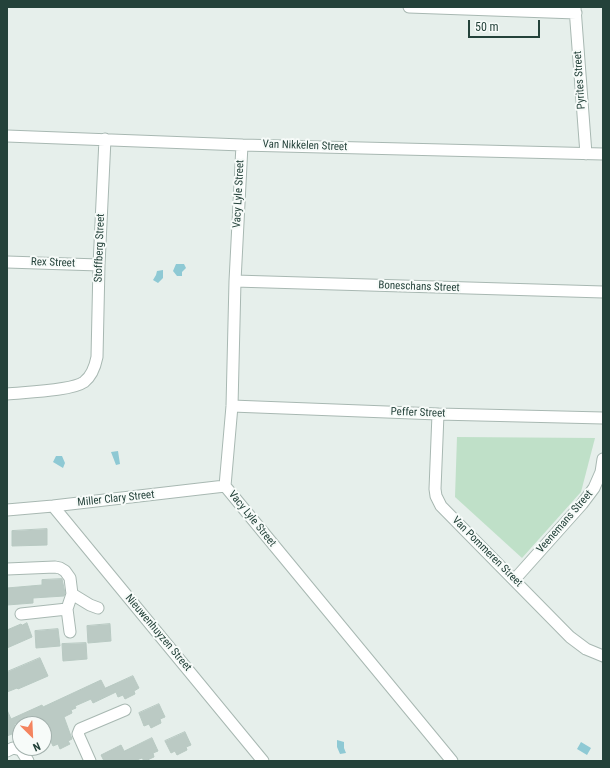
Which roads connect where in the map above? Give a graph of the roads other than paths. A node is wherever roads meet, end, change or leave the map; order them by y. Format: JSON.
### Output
{"nodes":[{"id":1,"x":409,"y":7,"type":"edge"},
{"id":2,"x":419,"y":7,"type":"edge"},
{"id":3,"x":575,"y":10,"type":"edge"},
{"id":4,"x":7,"y":136,"type":"edge"},
{"id":5,"x":105,"y":139,"type":"junction"},
{"id":6,"x":242,"y":145,"type":"junction"},
{"id":7,"x":586,"y":154,"type":"junction"},
{"id":8,"x":603,"y":154,"type":"edge"},
{"id":9,"x":7,"y":262,"type":"edge"},
{"id":10,"x":99,"y":265,"type":"junction"},
{"id":11,"x":235,"y":281,"type":"junction"},
{"id":12,"x":603,"y":292,"type":"edge"},
{"id":13,"x":7,"y":394,"type":"edge"},
{"id":14,"x":232,"y":406,"type":"junction"},
{"id":15,"x":438,"y":414,"type":"junction"},
{"id":16,"x":603,"y":418,"type":"edge"},
{"id":17,"x":603,"y":459,"type":"edge"},
{"id":18,"x":225,"y":486,"type":"junction"},
{"id":19,"x":52,"y":506,"type":"junction"},
{"id":20,"x":7,"y":510,"type":"edge"},
{"id":21,"x":7,"y":570,"type":"edge"},
{"id":22,"x":515,"y":579,"type":"junction"},
{"id":23,"x":72,"y":594,"type":"junction"},
{"id":24,"x":98,"y":608,"type":"dead end"},
{"id":25,"x":67,"y":609,"type":"junction"},
{"id":26,"x":21,"y":614,"type":"dead end"},
{"id":27,"x":70,"y":632,"type":"dead end"},
{"id":28,"x":603,"y":656,"type":"edge"},
{"id":29,"x":125,"y":710,"type":"dead end"},
{"id":30,"x":7,"y":751,"type":"edge"},
{"id":31,"x":28,"y":761,"type":"edge"},
{"id":32,"x":90,"y":761,"type":"edge"},
{"id":33,"x":264,"y":761,"type":"edge"},
{"id":34,"x":452,"y":761,"type":"edge"}],
"edges":[{"from":1,"to":2,"type":"street"},
{"from":2,"to":3,"type":"street"},
{"from":3,"to":7,"type":"street","name":"Pyrites Street"},
{"from":4,"to":5,"type":"street","name":"Van Nikkelen Street"},
{"from":5,"to":6,"type":"street","name":"Van Nikkelen Street"},
{"from":5,"to":10,"type":"street","name":"Stoffberg Street"},
{"from":6,"to":7,"type":"street","name":"Van Nikkelen Street"},
{"from":6,"to":11,"type":"street","name":"Vacy Lyle Street"},
{"from":7,"to":8,"type":"street","name":"Van Nikkelen Street"},
{"from":9,"to":10,"type":"street","name":"Rex Street"},
{"from":10,"to":13,"type":"street","name":"Stoffberg Street"},
{"from":11,"to":12,"type":"street","name":"Boneschans Street"},
{"from":11,"to":14,"type":"street","name":"Vacy Lyle Street"},
{"from":14,"to":15,"type":"street","name":"Peffer Street"},
{"from":14,"to":18,"type":"street","name":"Vacy Lyle Street"},
{"from":15,"to":16,"type":"street","name":"Peffer Street"},
{"from":15,"to":22,"type":"street","name":"Van Pommeren Street"},
{"from":17,"to":22,"type":"street","name":"Veenemans Street"},
{"from":18,"to":19,"type":"street","name":"Miller Clary Street"},
{"from":18,"to":34,"type":"street","name":"Vacy Lyle Street"},
{"from":19,"to":20,"type":"street","name":"Miller Clary Street"},
{"from":19,"to":33,"type":"street","name":"Nieuwenhuyzen Street"},
{"from":21,"to":23,"type":"street"},
{"from":22,"to":28,"type":"street","name":"Van Pommeren Street"},
{"from":23,"to":24,"type":"street"},
{"from":23,"to":25,"type":"street"},
{"from":25,"to":26,"type":"street"},
{"from":25,"to":27,"type":"street"},
{"from":29,"to":32,"type":"street"},
{"from":30,"to":31,"type":"street"}]}
